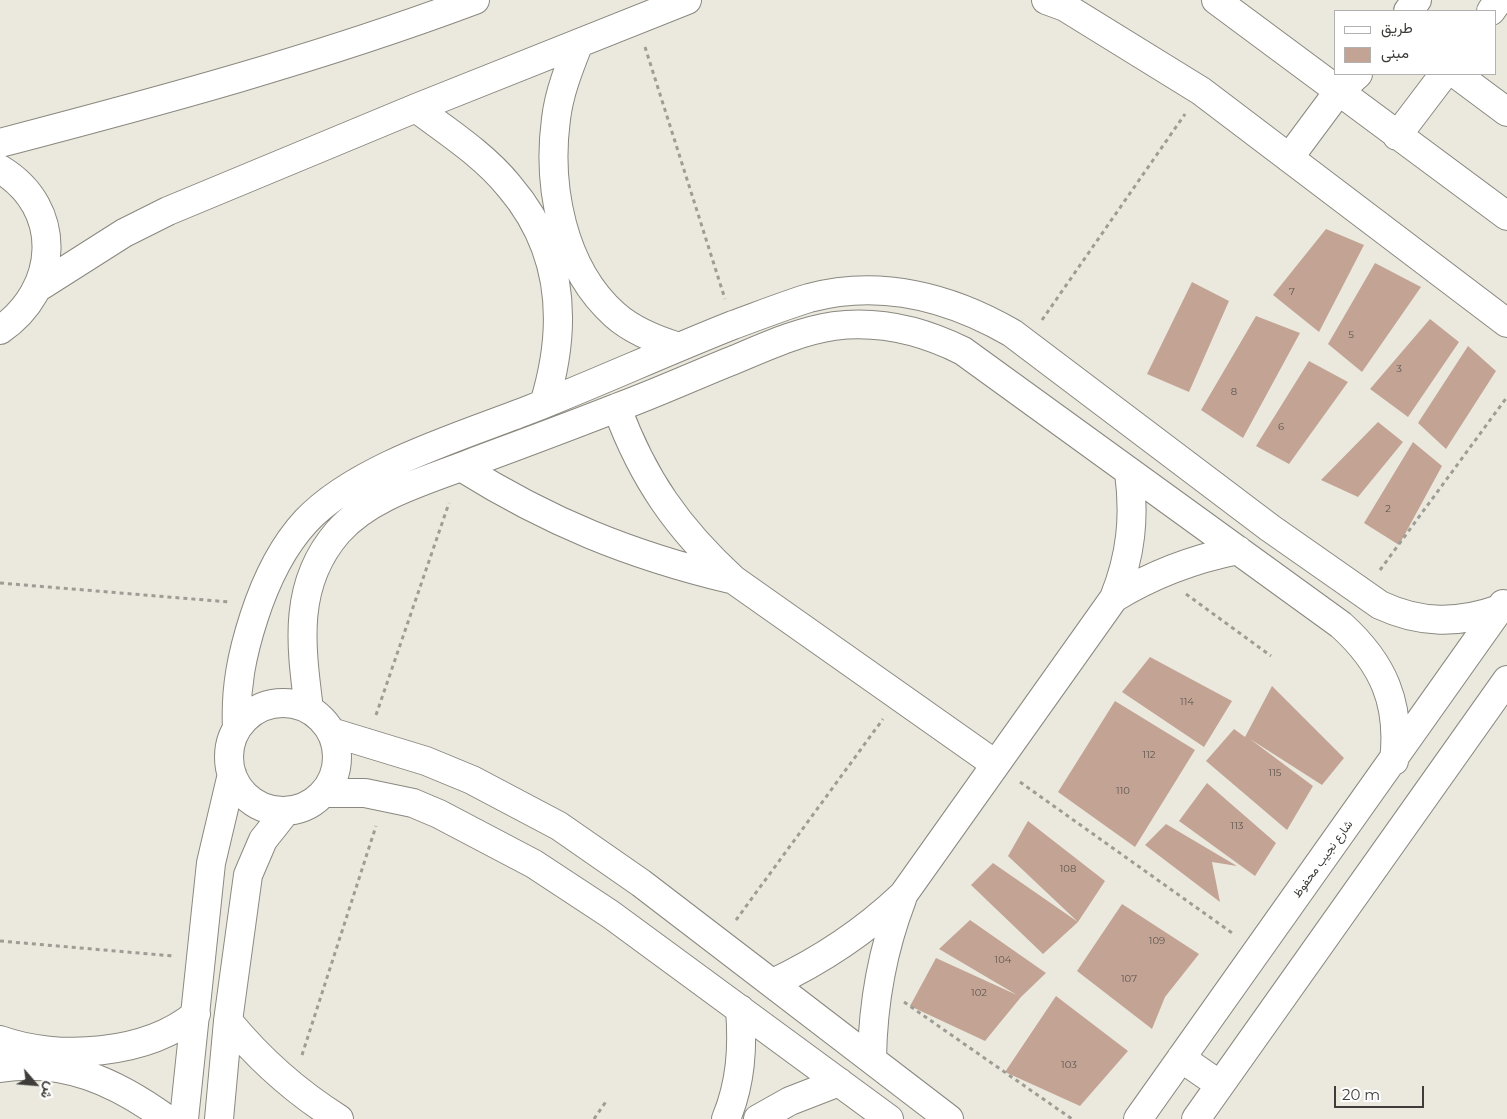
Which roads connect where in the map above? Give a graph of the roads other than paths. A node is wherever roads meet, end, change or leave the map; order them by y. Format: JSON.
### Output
{"nodes":[{"id":1,"x":475,"y":0,"type":"edge"},
{"id":2,"x":687,"y":0,"type":"edge"},
{"id":3,"x":1046,"y":0,"type":"edge"},
{"id":4,"x":1216,"y":0,"type":"edge"},
{"id":5,"x":1417,"y":0,"type":"edge"},
{"id":6,"x":1409,"y":10,"type":"edge"},
{"id":7,"x":579,"y":44,"type":"junction"},
{"id":8,"x":1357,"y":75,"type":"edge"},
{"id":9,"x":1443,"y":75,"type":"edge"},
{"id":10,"x":1457,"y":75,"type":"edge"},
{"id":11,"x":1338,"y":92,"type":"junction"},
{"id":12,"x":416,"y":108,"type":"junction"},
{"id":13,"x":1507,"y":112,"type":"edge"},
{"id":14,"x":1397,"y":136,"type":"junction"},
{"id":15,"x":0,"y":143,"type":"edge"},
{"id":16,"x":1289,"y":158,"type":"junction"},
{"id":17,"x":0,"y":169,"type":"edge"},
{"id":18,"x":1507,"y":216,"type":"edge"},
{"id":19,"x":554,"y":235,"type":"junction"},
{"id":20,"x":39,"y":287,"type":"junction"},
{"id":21,"x":929,"y":297,"type":"junction"},
{"id":22,"x":1507,"y":323,"type":"edge"},
{"id":23,"x":7,"y":325,"type":"edge"},
{"id":24,"x":916,"y":332,"type":"junction"},
{"id":25,"x":679,"y":347,"type":"junction"},
{"id":26,"x":0,"y":354,"type":"edge"},
{"id":27,"x":544,"y":404,"type":"junction"},
{"id":28,"x":617,"y":408,"type":"junction"},
{"id":29,"x":461,"y":467,"type":"junction"},
{"id":30,"x":1129,"y":472,"type":"junction"},
{"id":31,"x":1238,"y":550,"type":"junction"},
{"id":32,"x":734,"y":580,"type":"junction"},
{"id":33,"x":1114,"y":598,"type":"junction"},
{"id":34,"x":1504,"y":604,"type":"edge"},
{"id":35,"x":1507,"y":680,"type":"edge"},
{"id":36,"x":309,"y":709,"type":"junction"},
{"id":37,"x":238,"y":728,"type":"junction"},
{"id":38,"x":331,"y":732,"type":"junction"},
{"id":39,"x":1394,"y":761,"type":"junction"},
{"id":40,"x":995,"y":764,"type":"junction"},
{"id":41,"x":232,"y":774,"type":"junction"},
{"id":42,"x":323,"y":793,"type":"junction"},
{"id":43,"x":286,"y":811,"type":"junction"},
{"id":44,"x":903,"y":895,"type":"junction"},
{"id":45,"x":684,"y":916,"type":"junction"},
{"id":46,"x":657,"y":948,"type":"junction"},
{"id":47,"x":773,"y":982,"type":"junction"},
{"id":48,"x":740,"y":1009,"type":"junction"},
{"id":49,"x":196,"y":1014,"type":"junction"},
{"id":50,"x":228,"y":1021,"type":"junction"},
{"id":51,"x":0,"y":1040,"type":"edge"},
{"id":52,"x":45,"y":1058,"type":"junction"},
{"id":53,"x":872,"y":1058,"type":"junction"},
{"id":54,"x":1181,"y":1058,"type":"junction"},
{"id":55,"x":0,"y":1068,"type":"edge"},
{"id":56,"x":839,"y":1082,"type":"junction"},
{"id":57,"x":1220,"y":1085,"type":"junction"},
{"id":58,"x":167,"y":1119,"type":"edge"},
{"id":59,"x":184,"y":1119,"type":"edge"},
{"id":60,"x":219,"y":1119,"type":"edge"},
{"id":61,"x":339,"y":1119,"type":"edge"},
{"id":62,"x":726,"y":1119,"type":"edge"},
{"id":63,"x":758,"y":1119,"type":"edge"},
{"id":64,"x":889,"y":1119,"type":"edge"},
{"id":65,"x":949,"y":1119,"type":"edge"},
{"id":66,"x":1138,"y":1119,"type":"edge"},
{"id":67,"x":1196,"y":1119,"type":"edge"}],
"edges":[{"from":1,"to":15,"type":"street"},
{"from":2,"to":7,"type":"street"},
{"from":3,"to":16,"type":"street"},
{"from":4,"to":11,"type":"street"},
{"from":5,"to":6,"type":"street"},
{"from":7,"to":12,"type":"street"},
{"from":7,"to":19,"type":"street"},
{"from":8,"to":11,"type":"street"},
{"from":9,"to":14,"type":"street"},
{"from":10,"to":13,"type":"street"},
{"from":11,"to":14,"type":"street"},
{"from":11,"to":16,"type":"street"},
{"from":12,"to":19,"type":"street"},
{"from":12,"to":20,"type":"street"},
{"from":14,"to":18,"type":"street"},
{"from":16,"to":22,"type":"street"},
{"from":17,"to":20,"type":"street"},
{"from":19,"to":25,"type":"street"},
{"from":19,"to":27,"type":"street"},
{"from":20,"to":23,"type":"street"},
{"from":21,"to":24,"type":"street"},
{"from":21,"to":25,"type":"street"},
{"from":21,"to":34,"type":"street"},
{"from":23,"to":26,"type":"street"},
{"from":24,"to":28,"type":"street"},
{"from":24,"to":30,"type":"street"},
{"from":25,"to":27,"type":"street"},
{"from":27,"to":37,"type":"street"},
{"from":28,"to":29,"type":"street"},
{"from":28,"to":32,"type":"street"},
{"from":29,"to":32,"type":"street"},
{"from":29,"to":36,"type":"street"},
{"from":30,"to":31,"type":"street"},
{"from":30,"to":33,"type":"street"},
{"from":31,"to":33,"type":"street"},
{"from":31,"to":39,"type":"street"},
{"from":32,"to":40,"type":"street"},
{"from":33,"to":40,"type":"street"},
{"from":34,"to":39,"type":"street","name":"شارع نجيب محفوظ"},
{"from":35,"to":57,"type":"street"},
{"from":36,"to":37,"type":"street"},
{"from":36,"to":38,"type":"street"},
{"from":37,"to":41,"type":"street"},
{"from":38,"to":42,"type":"street"},
{"from":38,"to":45,"type":"street"},
{"from":39,"to":54,"type":"street","name":"شارع نجيب محفوظ"},
{"from":40,"to":44,"type":"street"},
{"from":41,"to":43,"type":"street"},
{"from":41,"to":49,"type":"street"},
{"from":42,"to":43,"type":"street"},
{"from":42,"to":46,"type":"street"},
{"from":43,"to":50,"type":"street"},
{"from":44,"to":47,"type":"street"},
{"from":44,"to":53,"type":"street"},
{"from":45,"to":46,"type":"street"},
{"from":45,"to":47,"type":"street"},
{"from":46,"to":48,"type":"street"},
{"from":47,"to":53,"type":"street"},
{"from":48,"to":56,"type":"street"},
{"from":48,"to":62,"type":"street"},
{"from":49,"to":52,"type":"street"},
{"from":49,"to":59,"type":"street"},
{"from":50,"to":60,"type":"street"},
{"from":50,"to":61,"type":"street"},
{"from":51,"to":52,"type":"street"},
{"from":52,"to":55,"type":"street"},
{"from":52,"to":58,"type":"street"},
{"from":53,"to":65,"type":"street"},
{"from":54,"to":57,"type":"street"},
{"from":54,"to":66,"type":"street","name":"شارع نجيب محفوظ"},
{"from":56,"to":63,"type":"street"},
{"from":56,"to":64,"type":"street"},
{"from":57,"to":67,"type":"street"}]}
